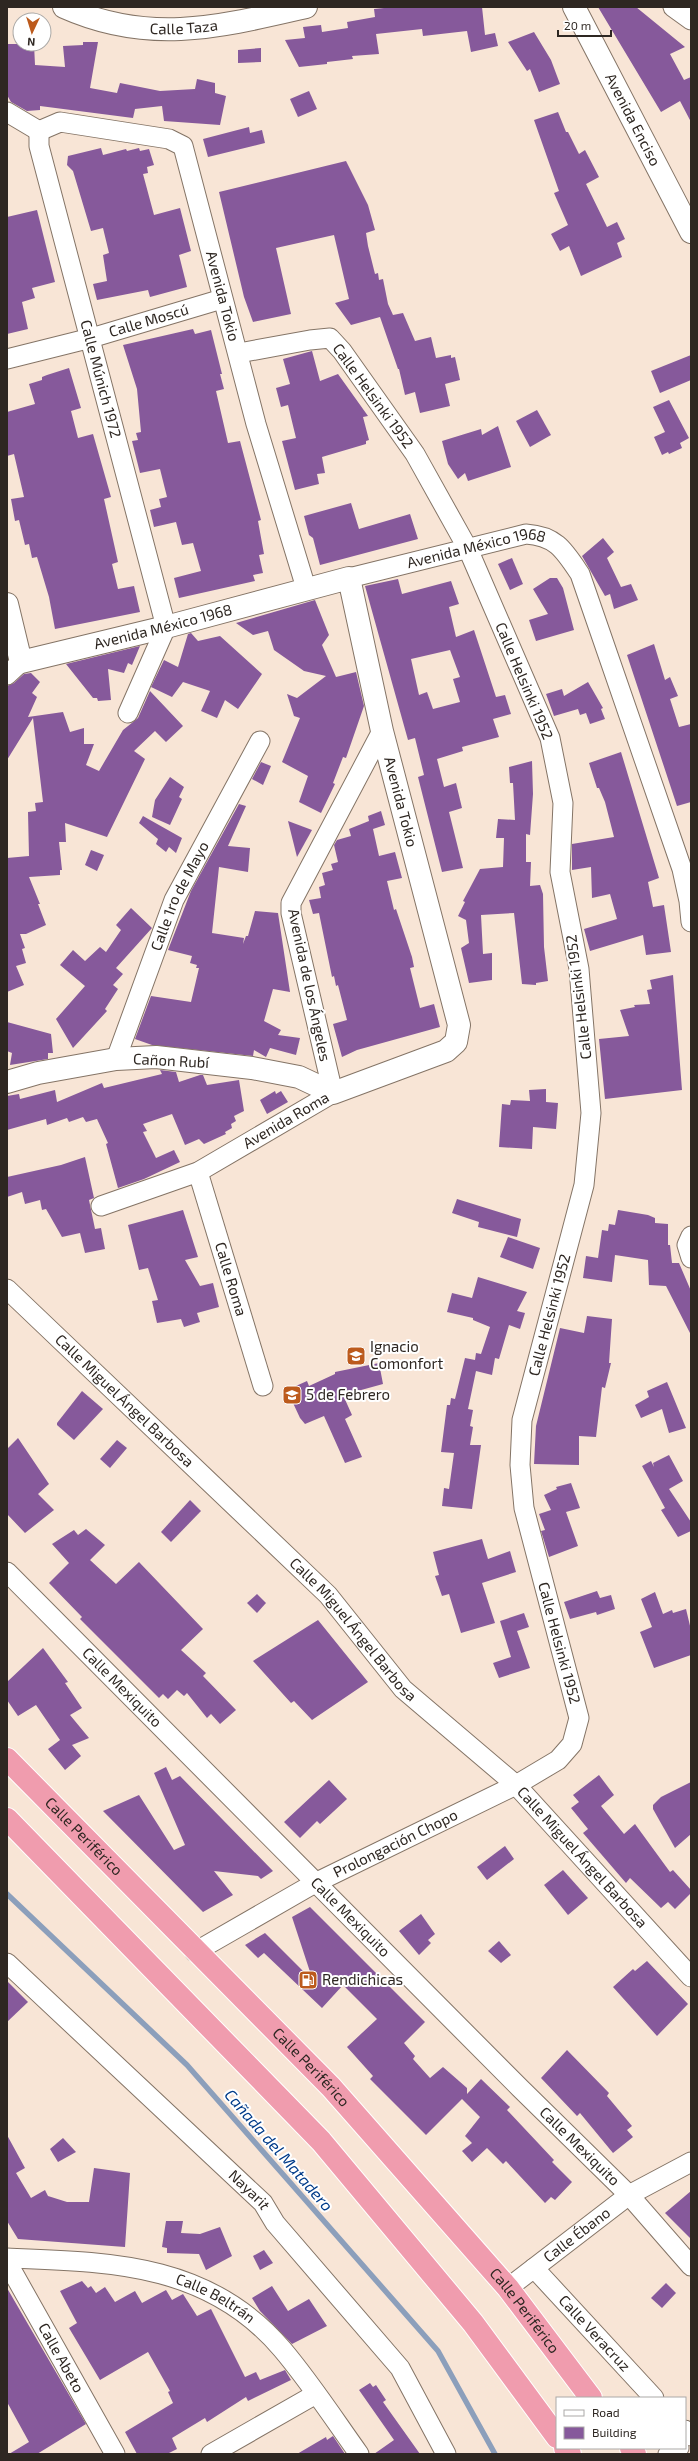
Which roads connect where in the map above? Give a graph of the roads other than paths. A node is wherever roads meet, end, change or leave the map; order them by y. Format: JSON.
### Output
{"nodes":[{"id":1,"x":64,"y":7,"type":"edge"},
{"id":2,"x":306,"y":7,"type":"edge"},
{"id":3,"x":574,"y":7,"type":"edge"},
{"id":4,"x":673,"y":7,"type":"edge"},
{"id":5,"x":691,"y":20,"type":"edge"},
{"id":6,"x":7,"y":112,"type":"edge"},
{"id":7,"x":39,"y":131,"type":"junction"},
{"id":8,"x":691,"y":232,"type":"edge"},
{"id":9,"x":222,"y":299,"type":"junction"},
{"id":10,"x":91,"y":338,"type":"junction"},
{"id":11,"x":238,"y":353,"type":"junction"},
{"id":12,"x":7,"y":359,"type":"edge"},
{"id":13,"x":468,"y":549,"type":"junction"},
{"id":14,"x":349,"y":578,"type":"junction"},
{"id":15,"x":306,"y":588,"type":"junction"},
{"id":16,"x":7,"y":604,"type":"edge"},
{"id":17,"x":166,"y":627,"type":"junction"},
{"id":18,"x":14,"y":668,"type":"edge"},
{"id":19,"x":128,"y":713,"type":"dead end"},
{"id":20,"x":382,"y":731,"type":"junction"},
{"id":21,"x":260,"y":741,"type":"dead end"},
{"id":22,"x":691,"y":922,"type":"edge"},
{"id":23,"x":459,"y":1025,"type":"joint"},
{"id":24,"x":116,"y":1059,"type":"junction"},
{"id":25,"x":7,"y":1082,"type":"edge"},
{"id":26,"x":333,"y":1092,"type":"junction"},
{"id":27,"x":198,"y":1172,"type":"junction"},
{"id":28,"x":101,"y":1206,"type":"dead end"},
{"id":29,"x":691,"y":1236,"type":"edge"},
{"id":30,"x":691,"y":1258,"type":"edge"},
{"id":31,"x":7,"y":1289,"type":"edge"},
{"id":32,"x":263,"y":1386,"type":"dead end"},
{"id":33,"x":7,"y":1572,"type":"edge"},
{"id":34,"x":572,"y":1744,"type":"joint"},
{"id":35,"x":7,"y":1759,"type":"edge"},
{"id":36,"x":516,"y":1785,"type":"junction"},
{"id":37,"x":7,"y":1819,"type":"edge"},
{"id":38,"x":315,"y":1883,"type":"junction"},
{"id":39,"x":195,"y":1952,"type":"junction"},
{"id":40,"x":7,"y":1963,"type":"edge"},
{"id":41,"x":691,"y":1977,"type":"edge"},
{"id":42,"x":691,"y":2162,"type":"edge"},
{"id":43,"x":629,"y":2195,"type":"junction"},
{"id":44,"x":7,"y":2258,"type":"edge"},
{"id":45,"x":7,"y":2262,"type":"edge"},
{"id":46,"x":691,"y":2266,"type":"edge"},
{"id":47,"x":534,"y":2268,"type":"junction"},
{"id":48,"x":508,"y":2288,"type":"junction"},
{"id":49,"x":316,"y":2394,"type":"junction"},
{"id":50,"x":590,"y":2397,"type":"edge"},
{"id":51,"x":653,"y":2397,"type":"edge"},
{"id":52,"x":556,"y":2436,"type":"edge"},
{"id":53,"x":677,"y":2449,"type":"edge"},
{"id":54,"x":115,"y":2454,"type":"edge"},
{"id":55,"x":211,"y":2454,"type":"edge"},
{"id":56,"x":358,"y":2454,"type":"edge"},
{"id":57,"x":446,"y":2454,"type":"edge"},
{"id":58,"x":668,"y":2454,"type":"edge"}],
"edges":[{"from":1,"to":2,"type":"street","name":"Calle Taza"},
{"from":3,"to":8,"type":"street","name":"Avenida Enciso"},
{"from":4,"to":5,"type":"street"},
{"from":6,"to":7,"type":"street"},
{"from":7,"to":9,"type":"street","name":"Avenida Tokio"},
{"from":7,"to":10,"type":"street","name":"Calle Múnich 1972"},
{"from":9,"to":10,"type":"street","name":"Calle Moscú"},
{"from":9,"to":11,"type":"street","name":"Avenida Tokio"},
{"from":10,"to":12,"type":"street","name":"Calle Moscú"},
{"from":10,"to":17,"type":"street","name":"Calle Múnich 1972"},
{"from":11,"to":13,"type":"street","name":"Calle Helsinki 1952"},
{"from":11,"to":15,"type":"street","name":"Avenida Tokio"},
{"from":13,"to":14,"type":"street","name":"Avenida México 1968"},
{"from":13,"to":22,"type":"street","name":"Avenida México 1968"},
{"from":13,"to":34,"type":"street","name":"Calle Helsinki 1952"},
{"from":14,"to":15,"type":"street","name":"Avenida México 1968"},
{"from":14,"to":20,"type":"street","name":"Avenida Tokio"},
{"from":15,"to":17,"type":"street","name":"Avenida México 1968"},
{"from":16,"to":18,"type":"street"},
{"from":17,"to":18,"type":"street","name":"Avenida México 1968"},
{"from":17,"to":19,"type":"street"},
{"from":20,"to":23,"type":"street","name":"Avenida Tokio"},
{"from":20,"to":26,"type":"street","name":"Avenida de los Ángeles"},
{"from":21,"to":24,"type":"street","name":"Calle 1ro de Mayo"},
{"from":23,"to":26,"type":"street","name":"Avenida Roma"},
{"from":24,"to":25,"type":"street","name":"Cañon Rubí"},
{"from":24,"to":26,"type":"street","name":"Cañon Rubí"},
{"from":26,"to":27,"type":"street","name":"Avenida Roma"},
{"from":27,"to":28,"type":"street","name":"Avenida Roma"},
{"from":27,"to":32,"type":"street","name":"Calle Roma"},
{"from":29,"to":30,"type":"street"},
{"from":31,"to":36,"type":"street","name":"Calle Miguel Ángel Barbosa"},
{"from":33,"to":38,"type":"street","name":"Calle Mexiquito"},
{"from":34,"to":36,"type":"street","name":"Prolongación Chopo"},
{"from":35,"to":39,"type":"highway","name":"Calle Periférico"},
{"from":36,"to":38,"type":"street","name":"Prolongación Chopo"},
{"from":36,"to":41,"type":"street","name":"Calle Miguel Ángel Barbosa"},
{"from":37,"to":52,"type":"highway"},
{"from":38,"to":39,"type":"street","name":"Prolongación Chopo"},
{"from":38,"to":43,"type":"street","name":"Calle Mexiquito"},
{"from":39,"to":48,"type":"highway","name":"Calle Periférico"},
{"from":40,"to":57,"type":"street","name":"Nayarit"},
{"from":42,"to":43,"type":"street","name":"Calle Ébano"},
{"from":43,"to":46,"type":"street","name":"Calle Mexiquito"},
{"from":43,"to":47,"type":"street","name":"Calle Ébano"},
{"from":44,"to":49,"type":"street","name":"Calle Beltrán"},
{"from":45,"to":54,"type":"street","name":"Calle Abeto"},
{"from":47,"to":48,"type":"street","name":"Calle Ébano"},
{"from":47,"to":51,"type":"street","name":"Calle Veracruz"},
{"from":48,"to":50,"type":"highway","name":"Calle Periférico"},
{"from":49,"to":55,"type":"street"},
{"from":49,"to":56,"type":"street","name":"Calle Beltrán"},
{"from":53,"to":58,"type":"street"}]}
